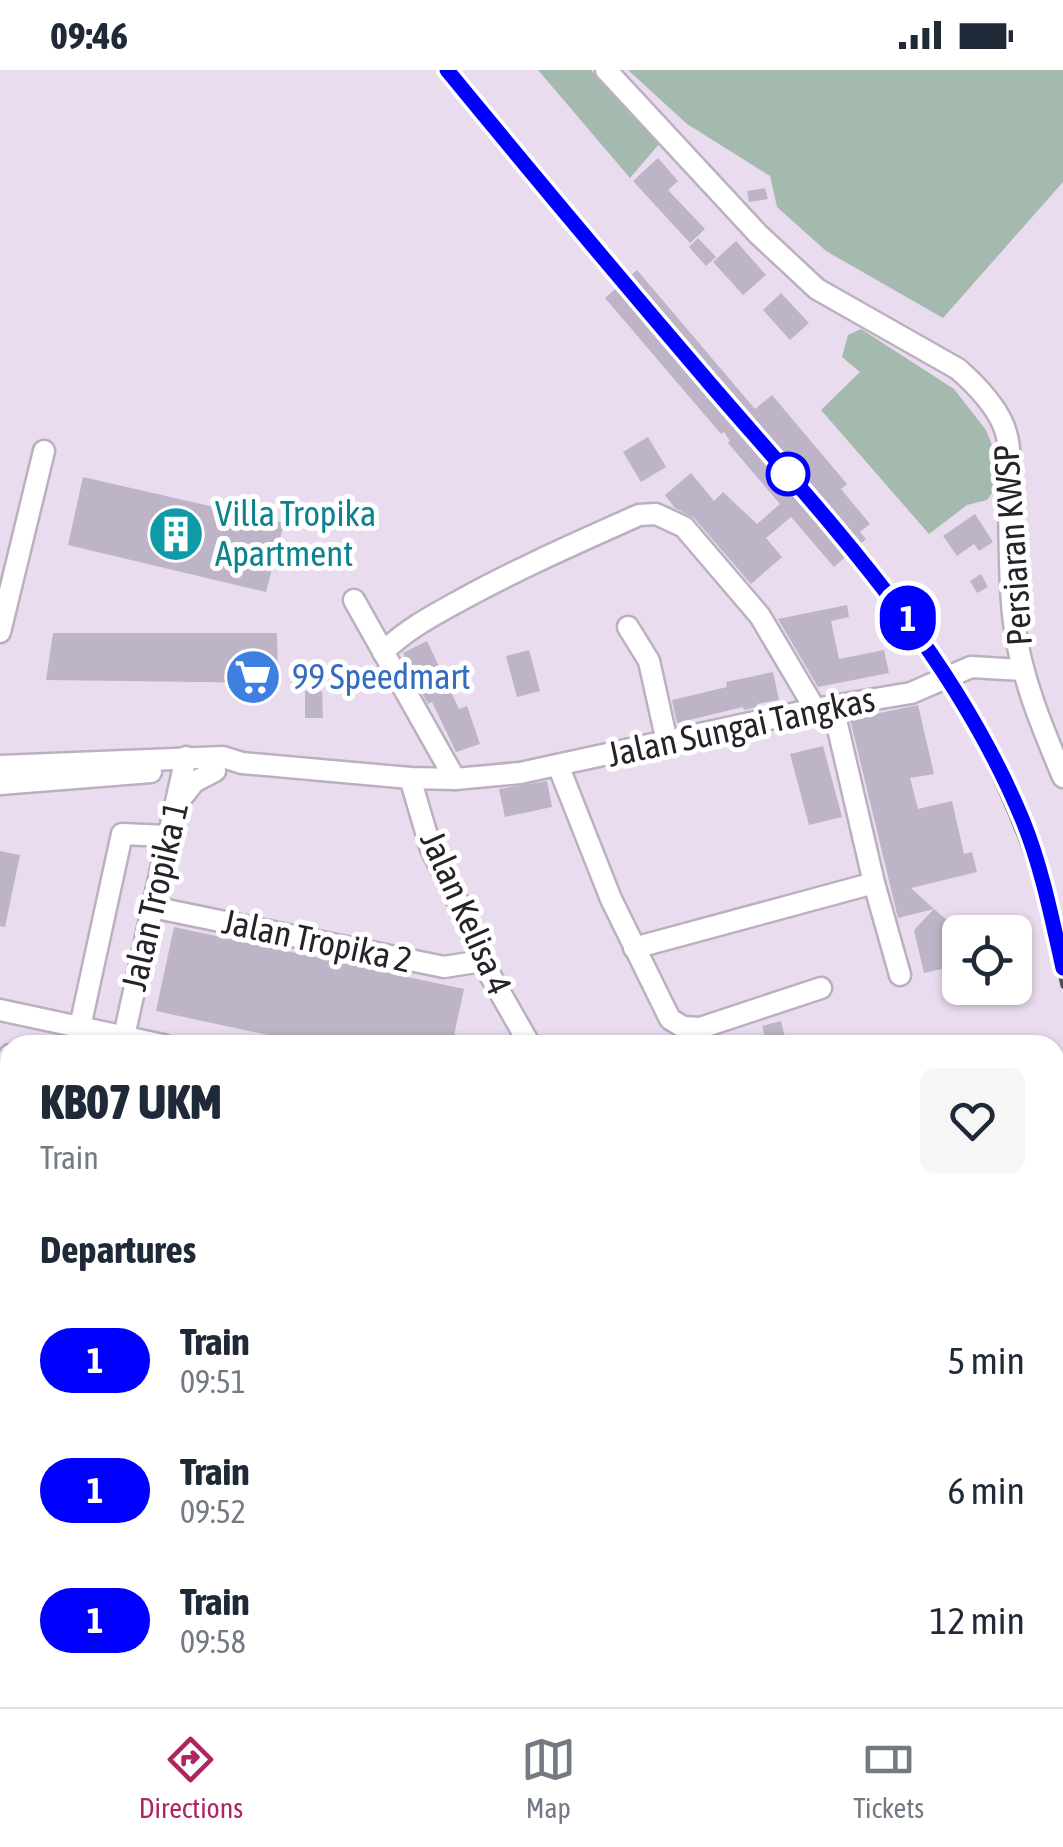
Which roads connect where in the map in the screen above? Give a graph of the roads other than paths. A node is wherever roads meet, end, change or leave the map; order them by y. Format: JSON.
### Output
{"nodes":[{"id":1,"x":606,"y":70,"type":"edge"},
{"id":2,"x":44,"y":451,"type":"dead end"},
{"id":3,"x":354,"y":600,"type":"dead end"},
{"id":4,"x":628,"y":627,"type":"dead end"},
{"id":5,"x":0,"y":632,"type":"edge"},
{"id":6,"x":383,"y":652,"type":"junction"},
{"id":7,"x":1022,"y":670,"type":"junction"},
{"id":8,"x":824,"y":708,"type":"junction"},
{"id":9,"x":667,"y":742,"type":"junction"},
{"id":10,"x":185,"y":763,"type":"junction"},
{"id":11,"x":242,"y":763,"type":"junction"},
{"id":12,"x":558,"y":765,"type":"junction"},
{"id":13,"x":0,"y":766,"type":"edge"},
{"id":14,"x":214,"y":771,"type":"junction"},
{"id":15,"x":138,"y":773,"type":"junction"},
{"id":16,"x":1063,"y":777,"type":"edge"},
{"id":17,"x":410,"y":778,"type":"junction"},
{"id":18,"x":449,"y":779,"type":"junction"},
{"id":19,"x":0,"y":784,"type":"edge"},
{"id":20,"x":171,"y":821,"type":"junction"},
{"id":21,"x":874,"y":882,"type":"junction"},
{"id":22,"x":152,"y":907,"type":"junction"},
{"id":23,"x":634,"y":948,"type":"junction"},
{"id":24,"x":482,"y":961,"type":"junction"},
{"id":25,"x":900,"y":975,"type":"dead end"},
{"id":26,"x":821,"y":988,"type":"dead end"},
{"id":27,"x":0,"y":1010,"type":"edge"},
{"id":28,"x":80,"y":1027,"type":"junction"},
{"id":29,"x":106,"y":1035,"type":"edge"},
{"id":30,"x":120,"y":1035,"type":"edge"},
{"id":31,"x":524,"y":1035,"type":"edge"}],
"edges":[{"from":1,"to":7,"type":"street","name":"Persiaran KWSP"},
{"from":2,"to":5,"type":"street"},
{"from":3,"to":6,"type":"street"},
{"from":4,"to":9,"type":"street"},
{"from":6,"to":8,"type":"street"},
{"from":6,"to":18,"type":"street"},
{"from":7,"to":8,"type":"street","name":"Jalan Sungai Tangkas"},
{"from":7,"to":16,"type":"street","name":"Persiaran KWSP"},
{"from":8,"to":9,"type":"street","name":"Jalan Sungai Tangkas"},
{"from":8,"to":21,"type":"street"},
{"from":9,"to":12,"type":"street","name":"Jalan Sungai Tangkas"},
{"from":10,"to":11,"type":"street","name":"Jalan Sungai Tangkas"},
{"from":10,"to":13,"type":"street"},
{"from":10,"to":14,"type":"street"},
{"from":10,"to":15,"type":"street"},
{"from":10,"to":20,"type":"street","name":"Jalan Tropika 1"},
{"from":11,"to":14,"type":"street"},
{"from":11,"to":17,"type":"street","name":"Jalan Sungai Tangkas"},
{"from":12,"to":18,"type":"street","name":"Jalan Sungai Tangkas"},
{"from":12,"to":23,"type":"street"},
{"from":14,"to":20,"type":"street"},
{"from":15,"to":19,"type":"street"},
{"from":15,"to":20,"type":"street"},
{"from":17,"to":18,"type":"street","name":"Jalan Sungai Tangkas"},
{"from":17,"to":24,"type":"street","name":"Jalan Kelisa 4"},
{"from":20,"to":22,"type":"street","name":"Jalan Tropika 1"},
{"from":20,"to":28,"type":"street"},
{"from":21,"to":23,"type":"street"},
{"from":21,"to":25,"type":"street"},
{"from":22,"to":24,"type":"street","name":"Jalan Tropika 2"},
{"from":22,"to":30,"type":"street","name":"Jalan Tropika 1"},
{"from":23,"to":26,"type":"street"},
{"from":24,"to":31,"type":"street","name":"Jalan Kelisa 4"},
{"from":27,"to":28,"type":"street"},
{"from":28,"to":29,"type":"street"}]}
